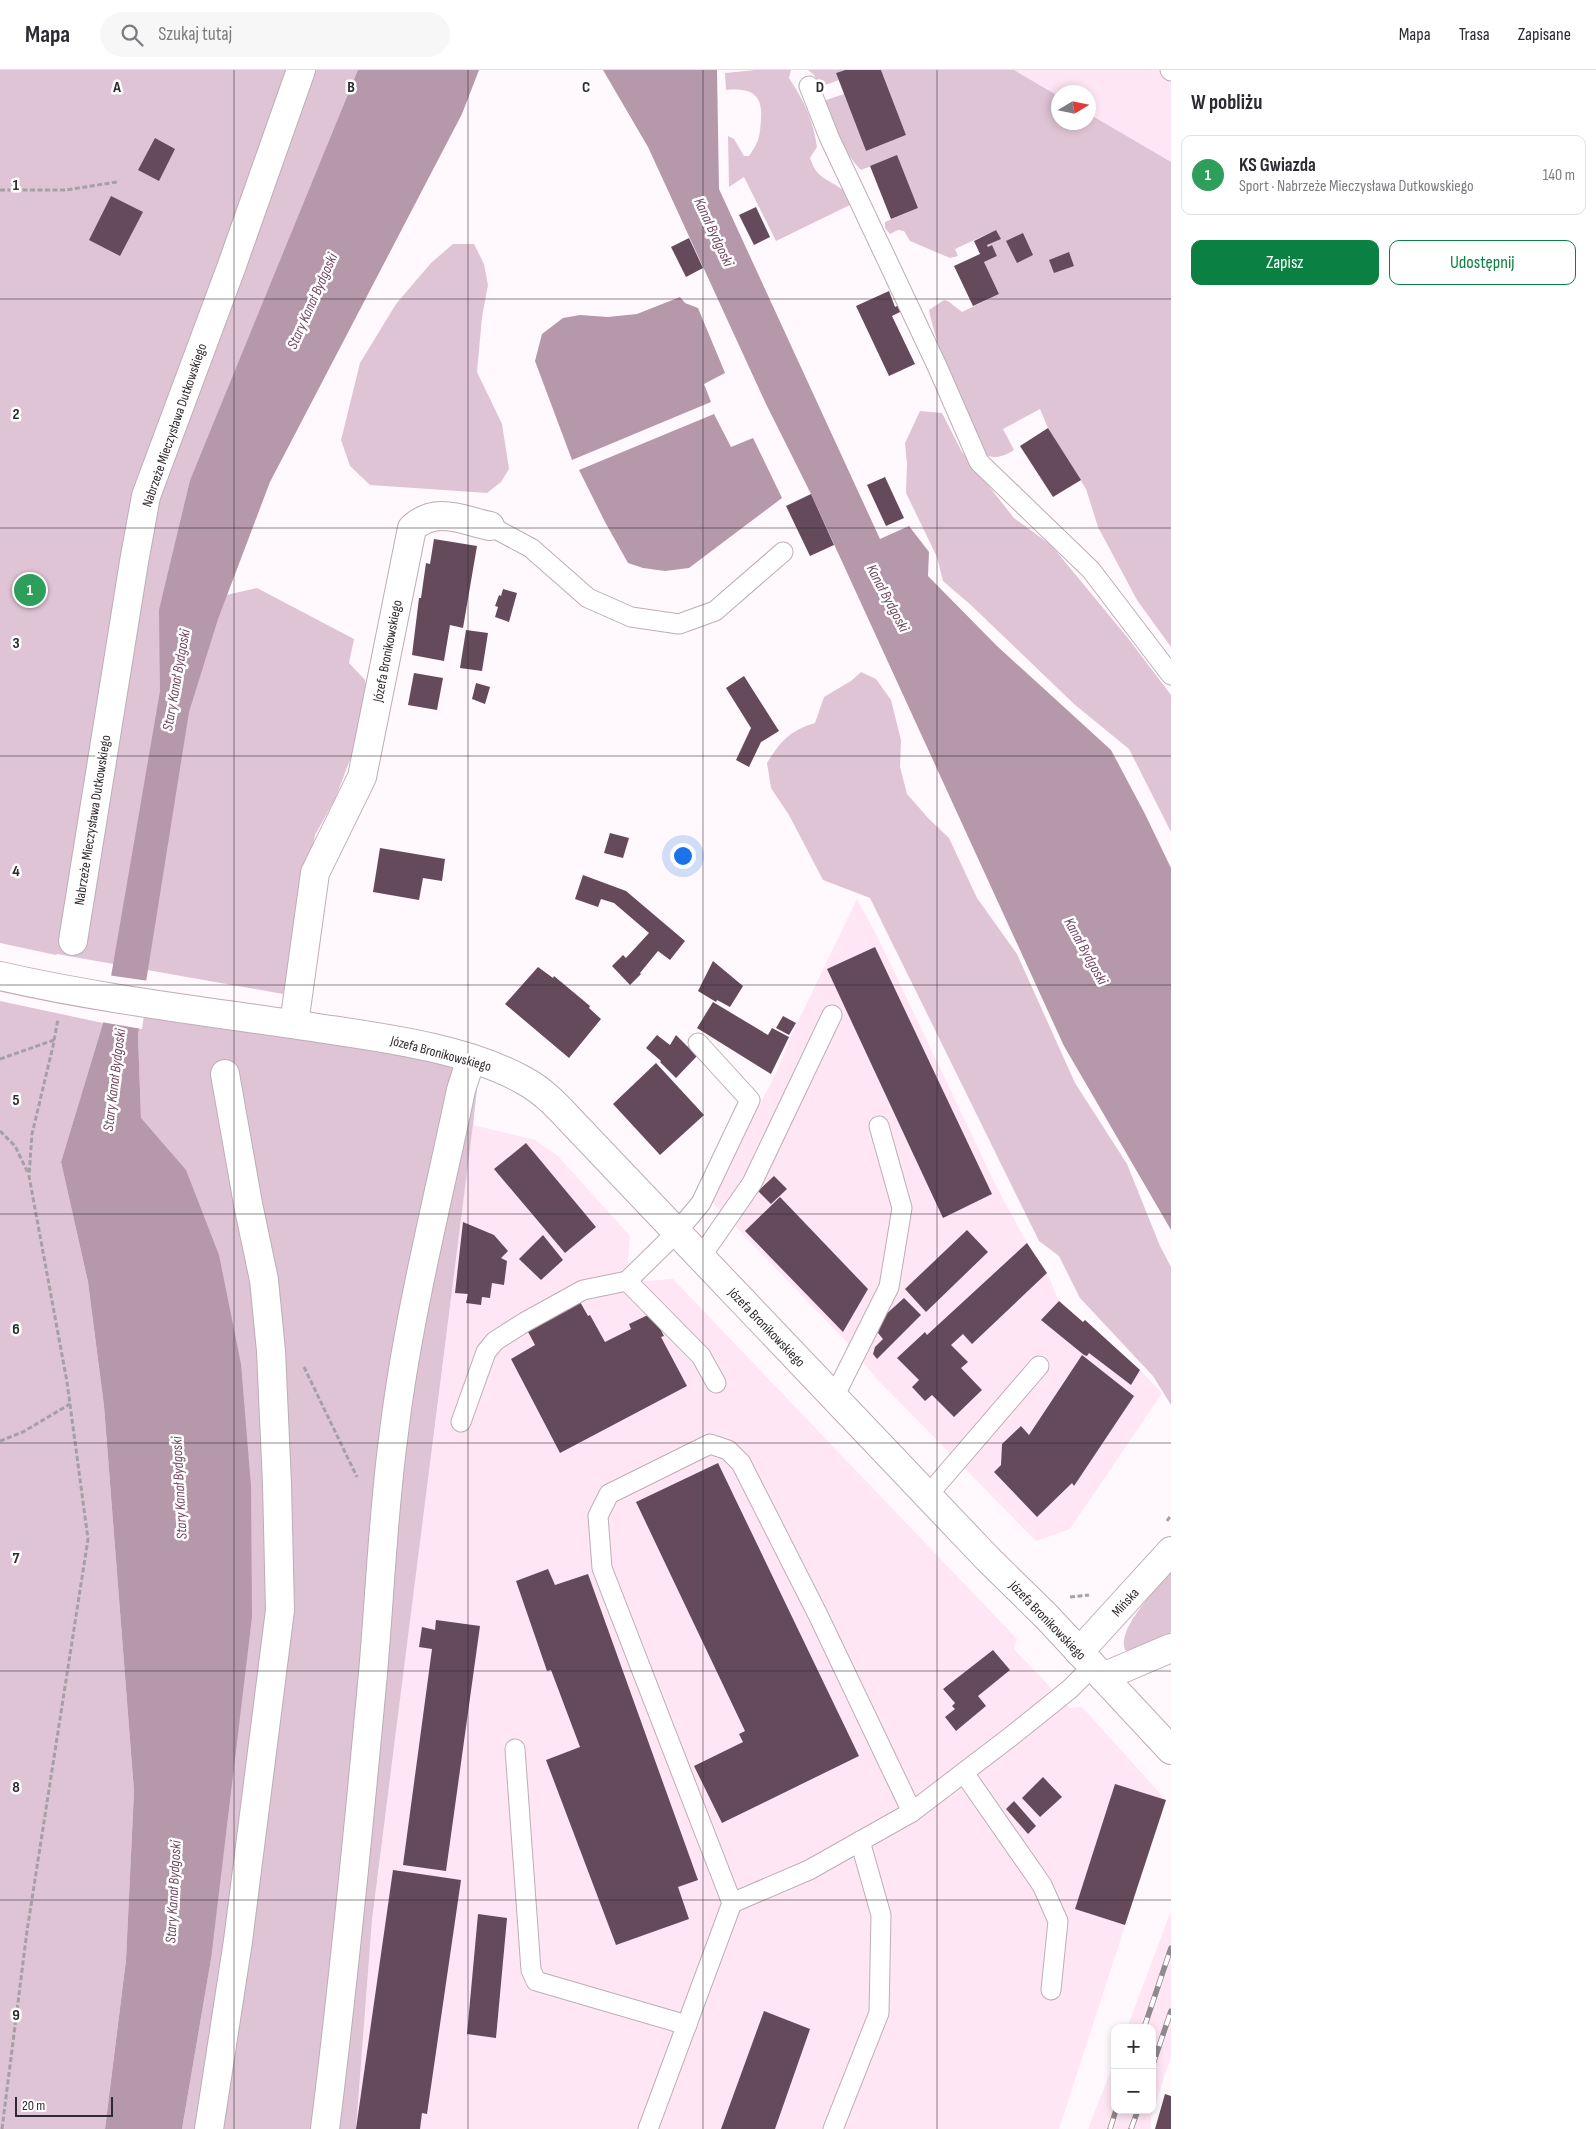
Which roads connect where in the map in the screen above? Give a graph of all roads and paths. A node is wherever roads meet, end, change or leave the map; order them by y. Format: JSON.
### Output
{"nodes":[{"id":1,"x":301,"y":70,"type":"edge"},
{"id":2,"x":809,"y":86,"type":"dead end"},
{"id":3,"x":117,"y":182,"type":"dead end"},
{"id":4,"x":0,"y":190,"type":"edge"},
{"id":5,"x":490,"y":526,"type":"joint"},
{"id":6,"x":783,"y":552,"type":"dead end"},
{"id":7,"x":1171,"y":674,"type":"edge"},
{"id":8,"x":73,"y":941,"type":"dead end"},
{"id":9,"x":0,"y":976,"type":"edge"},
{"id":10,"x":74,"y":991,"type":"junction"},
{"id":11,"x":832,"y":1016,"type":"dead end"},
{"id":12,"x":294,"y":1024,"type":"junction"},
{"id":13,"x":54,"y":1040,"type":"junction"},
{"id":14,"x":698,"y":1043,"type":"dead end"},
{"id":15,"x":0,"y":1059,"type":"edge"},
{"id":16,"x":471,"y":1060,"type":"junction"},
{"id":17,"x":225,"y":1074,"type":"dead end"},
{"id":18,"x":878,"y":1126,"type":"dead end"},
{"id":19,"x":0,"y":1131,"type":"edge"},
{"id":20,"x":29,"y":1176,"type":"junction"},
{"id":21,"x":676,"y":1233,"type":"junction"},
{"id":22,"x":700,"y":1258,"type":"junction"},
{"id":23,"x":627,"y":1282,"type":"junction"},
{"id":24,"x":303,"y":1364,"type":"dead end"},
{"id":25,"x":1039,"y":1366,"type":"dead end"},
{"id":26,"x":716,"y":1383,"type":"dead end"},
{"id":27,"x":834,"y":1397,"type":"junction"},
{"id":28,"x":70,"y":1404,"type":"junction"},
{"id":29,"x":461,"y":1422,"type":"dead end"},
{"id":30,"x":0,"y":1441,"type":"edge"},
{"id":31,"x":928,"y":1495,"type":"junction"},
{"id":32,"x":1171,"y":1515,"type":"edge"},
{"id":33,"x":384,"y":1516,"type":"junction"},
{"id":34,"x":1165,"y":1522,"type":"dead end"},
{"id":35,"x":1171,"y":1552,"type":"edge"},
{"id":36,"x":1091,"y":1595,"type":"dead end"},
{"id":37,"x":1066,"y":1597,"type":"dead end"},
{"id":38,"x":1171,"y":1648,"type":"edge"},
{"id":39,"x":1092,"y":1665,"type":"junction"},
{"id":40,"x":1171,"y":1744,"type":"edge"},
{"id":41,"x":515,"y":1749,"type":"dead end"},
{"id":42,"x":1171,"y":1750,"type":"edge"},
{"id":43,"x":964,"y":1773,"type":"junction"},
{"id":44,"x":912,"y":1812,"type":"junction"},
{"id":45,"x":860,"y":1841,"type":"junction"},
{"id":46,"x":732,"y":1903,"type":"junction"},
{"id":47,"x":1051,"y":1990,"type":"dead end"},
{"id":48,"x":687,"y":2025,"type":"junction"},
{"id":49,"x":2,"y":2129,"type":"edge"},
{"id":50,"x":209,"y":2129,"type":"edge"},
{"id":51,"x":325,"y":2129,"type":"edge"},
{"id":52,"x":648,"y":2129,"type":"edge"},
{"id":53,"x":833,"y":2129,"type":"edge"}],
"edges":[{"from":1,"to":8,"type":"street","name":"Nabrzeże Mieczysława Dutkowskiego"},
{"from":2,"to":7,"type":"lane"},
{"from":3,"to":4,"type":"path"},
{"from":5,"to":6,"type":"lane"},
{"from":5,"to":12,"type":"street","name":"Józefa Bronikowskiego"},
{"from":9,"to":10,"type":"street"},
{"from":10,"to":12,"type":"street","name":"Józefa Bronikowskiego"},
{"from":10,"to":13,"type":"path"},
{"from":11,"to":22,"type":"lane"},
{"from":12,"to":16,"type":"street","name":"Józefa Bronikowskiego"},
{"from":13,"to":15,"type":"path"},
{"from":13,"to":20,"type":"path"},
{"from":14,"to":21,"type":"lane"},
{"from":16,"to":21,"type":"street","name":"Józefa Bronikowskiego"},
{"from":16,"to":33,"type":"street"},
{"from":17,"to":50,"type":"street"},
{"from":18,"to":27,"type":"lane"},
{"from":19,"to":20,"type":"path"},
{"from":20,"to":28,"type":"path"},
{"from":21,"to":22,"type":"street","name":"Józefa Bronikowskiego"},
{"from":21,"to":23,"type":"lane"},
{"from":22,"to":27,"type":"street","name":"Józefa Bronikowskiego"},
{"from":23,"to":26,"type":"lane"},
{"from":23,"to":29,"type":"lane"},
{"from":24,"to":33,"type":"path"},
{"from":25,"to":31,"type":"lane"},
{"from":27,"to":31,"type":"street","name":"Józefa Bronikowskiego"},
{"from":28,"to":30,"type":"path"},
{"from":28,"to":49,"type":"path"},
{"from":31,"to":39,"type":"street","name":"Józefa Bronikowskiego"},
{"from":32,"to":34,"type":"path"},
{"from":33,"to":51,"type":"street"},
{"from":35,"to":39,"type":"street","name":"Mińska"},
{"from":36,"to":37,"type":"path"},
{"from":38,"to":39,"type":"street"},
{"from":39,"to":42,"type":"street","name":"Józefa Bronikowskiego"},
{"from":39,"to":43,"type":"lane"},
{"from":40,"to":42,"type":"street"},
{"from":41,"to":48,"type":"lane"},
{"from":43,"to":44,"type":"lane"},
{"from":43,"to":47,"type":"lane"},
{"from":44,"to":45,"type":"lane"},
{"from":44,"to":46,"type":"lane"},
{"from":45,"to":46,"type":"lane"},
{"from":45,"to":53,"type":"lane"},
{"from":46,"to":48,"type":"lane"},
{"from":48,"to":52,"type":"lane"}]}
